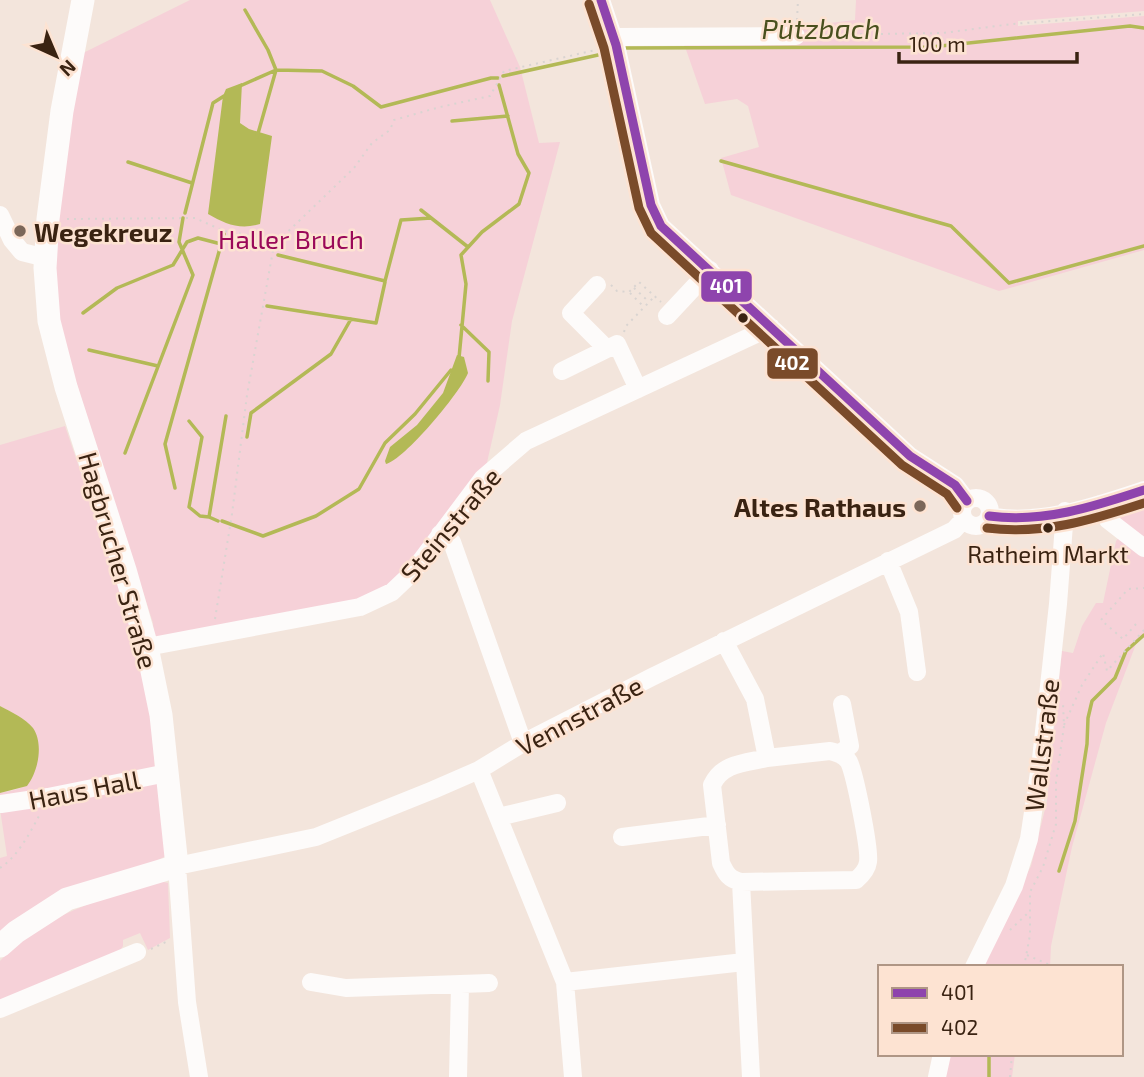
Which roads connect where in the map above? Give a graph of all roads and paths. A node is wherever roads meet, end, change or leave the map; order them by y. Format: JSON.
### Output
{"nodes":[{"id":1,"x":83,"y":0,"type":"edge"},
{"id":2,"x":601,"y":0,"type":"edge"},
{"id":3,"x":798,"y":0,"type":"edge"},
{"id":4,"x":1144,"y":14,"type":"edge"},
{"id":5,"x":796,"y":36,"type":"junction"},
{"id":6,"x":615,"y":41,"type":"junction"},
{"id":7,"x":0,"y":215,"type":"edge"},
{"id":8,"x":48,"y":219,"type":"junction"},
{"id":9,"x":274,"y":245,"type":"junction"},
{"id":10,"x":46,"y":258,"type":"junction"},
{"id":11,"x":710,"y":270,"type":"junction"},
{"id":12,"x":597,"y":285,"type":"joint"},
{"id":13,"x":634,"y":287,"type":"junction"},
{"id":14,"x":629,"y":292,"type":"junction"},
{"id":15,"x":654,"y":296,"type":"junction"},
{"id":16,"x":649,"y":302,"type":"junction"},
{"id":17,"x":644,"y":307,"type":"junction"},
{"id":18,"x":665,"y":310,"type":"joint"},
{"id":19,"x":771,"y":327,"type":"junction"},
{"id":20,"x":613,"y":349,"type":"junction"},
{"id":21,"x":562,"y":371,"type":"dead end"},
{"id":22,"x":638,"y":389,"type":"junction"},
{"id":23,"x":1144,"y":489,"type":"edge"},
{"id":24,"x":1100,"y":503,"type":"junction"},
{"id":25,"x":965,"y":510,"type":"junction"},
{"id":26,"x":1065,"y":512,"type":"junction"},
{"id":27,"x":440,"y":534,"type":"junction"},
{"id":28,"x":1144,"y":548,"type":"edge"},
{"id":29,"x":888,"y":561,"type":"junction"},
{"id":30,"x":1144,"y":588,"type":"edge"},
{"id":31,"x":1136,"y":624,"type":"dead end"},
{"id":32,"x":1144,"y":631,"type":"edge"},
{"id":33,"x":214,"y":634,"type":"junction"},
{"id":34,"x":724,"y":641,"type":"junction"},
{"id":35,"x":147,"y":647,"type":"junction"},
{"id":36,"x":917,"y":672,"type":"dead end"},
{"id":37,"x":842,"y":704,"type":"dead end"},
{"id":38,"x":1064,"y":726,"type":"dead end"},
{"id":39,"x":523,"y":743,"type":"junction"},
{"id":40,"x":840,"y":753,"type":"junction"},
{"id":41,"x":766,"y":758,"type":"junction"},
{"id":42,"x":479,"y":770,"type":"junction"},
{"id":43,"x":167,"y":773,"type":"junction"},
{"id":44,"x":48,"y":797,"type":"junction"},
{"id":45,"x":557,"y":803,"type":"dead end"},
{"id":46,"x":1,"y":804,"type":"edge"},
{"id":47,"x":498,"y":817,"type":"junction"},
{"id":48,"x":717,"y":825,"type":"junction"},
{"id":49,"x":622,"y":837,"type":"dead end"},
{"id":50,"x":177,"y":866,"type":"junction"},
{"id":51,"x":0,"y":869,"type":"edge"},
{"id":52,"x":741,"y":882,"type":"junction"},
{"id":53,"x":182,"y":935,"type":"junction"},
{"id":54,"x":0,"y":946,"type":"edge"},
{"id":55,"x":137,"y":952,"type":"joint"},
{"id":56,"x":1027,"y":954,"type":"dead end"},
{"id":57,"x":744,"y":962,"type":"junction"},
{"id":58,"x":975,"y":965,"type":"edge"},
{"id":59,"x":1050,"y":965,"type":"edge"},
{"id":60,"x":311,"y":982,"type":"dead end"},
{"id":61,"x":565,"y":982,"type":"junction"},
{"id":62,"x":489,"y":983,"type":"dead end"},
{"id":63,"x":460,"y":986,"type":"junction"},
{"id":64,"x":0,"y":1009,"type":"edge"},
{"id":65,"x":942,"y":1056,"type":"edge"},
{"id":66,"x":1012,"y":1056,"type":"edge"},
{"id":67,"x":199,"y":1077,"type":"edge"},
{"id":68,"x":458,"y":1077,"type":"edge"},
{"id":69,"x":573,"y":1077,"type":"edge"},
{"id":70,"x":751,"y":1077,"type":"edge"},
{"id":71,"x":937,"y":1077,"type":"edge"},
{"id":72,"x":1010,"y":1077,"type":"edge"}],
"edges":[{"from":1,"to":8,"type":"main road","name":"Hagbrucher Straße"},
{"from":2,"to":6,"type":"street"},
{"from":3,"to":5,"type":"path"},
{"from":4,"to":5,"type":"path"},
{"from":5,"to":6,"type":"street"},
{"from":6,"to":9,"type":"path"},
{"from":6,"to":11,"type":"street"},
{"from":7,"to":10,"type":"street"},
{"from":8,"to":9,"type":"path"},
{"from":8,"to":10,"type":"main road","name":"Hagbrucher Straße"},
{"from":9,"to":33,"type":"path"},
{"from":10,"to":35,"type":"main road","name":"Hagbrucher Straße"},
{"from":11,"to":18,"type":"street"},
{"from":11,"to":19,"type":"street"},
{"from":12,"to":14,"type":"path"},
{"from":12,"to":20,"type":"street"},
{"from":13,"to":14,"type":"path"},
{"from":13,"to":15,"type":"path"},
{"from":13,"to":16,"type":"path"},
{"from":14,"to":17,"type":"path"},
{"from":15,"to":16,"type":"path"},
{"from":15,"to":18,"type":"path"},
{"from":16,"to":17,"type":"path"},
{"from":17,"to":20,"type":"path"},
{"from":19,"to":22,"type":"street","name":"Steinstraße"},
{"from":19,"to":25,"type":"street"},
{"from":20,"to":21,"type":"street"},
{"from":20,"to":22,"type":"street"},
{"from":22,"to":27,"type":"street","name":"Steinstraße"},
{"from":23,"to":24,"type":"street"},
{"from":24,"to":26,"type":"street"},
{"from":24,"to":28,"type":"street"},
{"from":25,"to":26,"type":"street"},
{"from":25,"to":29,"type":"street","name":"Vennstraße"},
{"from":26,"to":58,"type":"street","name":"Wallstraße"},
{"from":27,"to":33,"type":"street","name":"Steinstraße"},
{"from":27,"to":39,"type":"street"},
{"from":29,"to":34,"type":"street","name":"Vennstraße"},
{"from":29,"to":36,"type":"street"},
{"from":30,"to":31,"type":"path"},
{"from":32,"to":38,"type":"path"},
{"from":33,"to":35,"type":"street","name":"Steinstraße"},
{"from":34,"to":39,"type":"street","name":"Vennstraße"},
{"from":34,"to":41,"type":"street"},
{"from":35,"to":43,"type":"main road","name":"Hagbrucher Straße"},
{"from":37,"to":40,"type":"street"},
{"from":39,"to":42,"type":"street","name":"Vennstraße"},
{"from":40,"to":41,"type":"street"},
{"from":40,"to":52,"type":"street"},
{"from":41,"to":48,"type":"street"},
{"from":42,"to":47,"type":"street"},
{"from":42,"to":50,"type":"street","name":"Vennstraße"},
{"from":43,"to":44,"type":"street","name":"Haus Hall"},
{"from":43,"to":50,"type":"main road","name":"Hagbrucher Straße"},
{"from":44,"to":46,"type":"street","name":"Haus Hall"},
{"from":44,"to":51,"type":"path"},
{"from":45,"to":47,"type":"street"},
{"from":47,"to":61,"type":"street"},
{"from":48,"to":49,"type":"street"},
{"from":48,"to":52,"type":"street"},
{"from":50,"to":53,"type":"street"},
{"from":50,"to":54,"type":"main road"},
{"from":52,"to":57,"type":"street"},
{"from":53,"to":55,"type":"path"},
{"from":53,"to":67,"type":"street"},
{"from":55,"to":64,"type":"street"},
{"from":56,"to":59,"type":"path"},
{"from":57,"to":61,"type":"street"},
{"from":57,"to":70,"type":"street"},
{"from":60,"to":63,"type":"street"},
{"from":61,"to":69,"type":"street"},
{"from":62,"to":63,"type":"street"},
{"from":63,"to":68,"type":"street"},
{"from":65,"to":71,"type":"street"},
{"from":66,"to":72,"type":"path"}]}
